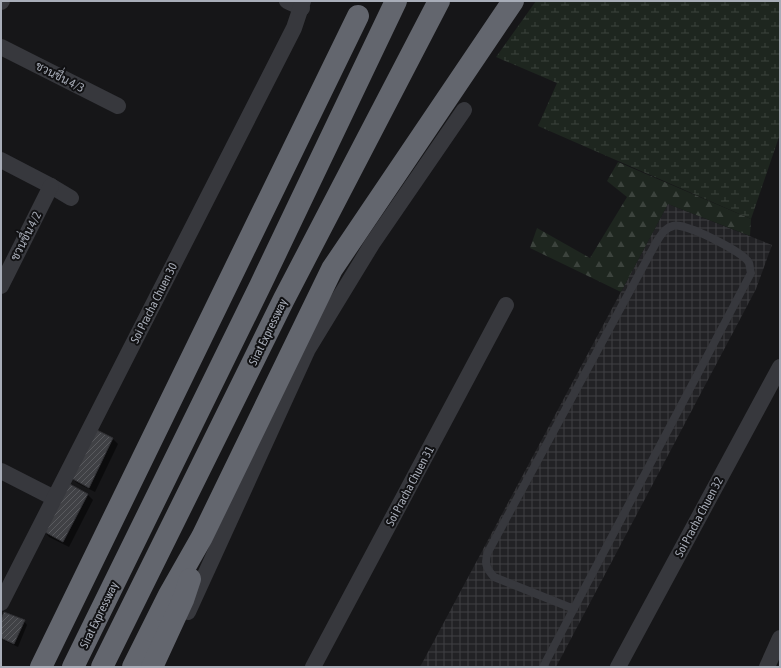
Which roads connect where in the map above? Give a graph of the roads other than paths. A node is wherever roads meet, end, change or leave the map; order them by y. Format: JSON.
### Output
{"nodes":[{"id":1,"x":287,"y":1,"type":"edge"},
{"id":2,"x":396,"y":1,"type":"edge"},
{"id":3,"x":439,"y":1,"type":"edge"},
{"id":4,"x":513,"y":1,"type":"edge"},
{"id":5,"x":303,"y":5,"type":"edge"},
{"id":6,"x":360,"y":8,"type":"edge"},
{"id":7,"x":1,"y":47,"type":"edge"},
{"id":8,"x":118,"y":106,"type":"dead end"},
{"id":9,"x":464,"y":110,"type":"dead end"},
{"id":10,"x":341,"y":117,"type":"junction"},
{"id":11,"x":1,"y":160,"type":"edge"},
{"id":12,"x":52,"y":186,"type":"junction"},
{"id":13,"x":71,"y":198,"type":"dead end"},
{"id":14,"x":1,"y":286,"type":"edge"},
{"id":15,"x":506,"y":305,"type":"dead end"},
{"id":16,"x":780,"y":367,"type":"edge"},
{"id":17,"x":1,"y":471,"type":"edge"},
{"id":18,"x":54,"y":498,"type":"junction"},
{"id":19,"x":202,"y":537,"type":"junction"},
{"id":20,"x":1,"y":603,"type":"edge"},
{"id":21,"x":574,"y":609,"type":"junction"},
{"id":22,"x":780,"y":638,"type":"edge"},
{"id":23,"x":41,"y":667,"type":"edge"},
{"id":24,"x":73,"y":667,"type":"edge"},
{"id":25,"x":102,"y":667,"type":"edge"},
{"id":26,"x":133,"y":667,"type":"edge"},
{"id":27,"x":152,"y":667,"type":"edge"},
{"id":28,"x":163,"y":667,"type":"edge"},
{"id":29,"x":313,"y":667,"type":"edge"},
{"id":30,"x":543,"y":667,"type":"edge"},
{"id":31,"x":618,"y":667,"type":"edge"},
{"id":32,"x":767,"y":667,"type":"edge"}],
"edges":[{"from":1,"to":5,"type":"street"},
{"from":2,"to":10,"type":"highway","name":"Sirat Expressway"},
{"from":3,"to":25,"type":"highway","name":"Sirat Expressway"},
{"from":4,"to":19,"type":"highway"},
{"from":5,"to":18,"type":"street","name":"Soi Pracha Chuen 30"},
{"from":6,"to":10,"type":"highway"},
{"from":6,"to":23,"type":"highway"},
{"from":7,"to":8,"type":"street","name":"ชวนชื่น 4/3"},
{"from":9,"to":28,"type":"street"},
{"from":10,"to":24,"type":"highway","name":"Sirat Expressway"},
{"from":11,"to":12,"type":"street"},
{"from":12,"to":13,"type":"street"},
{"from":12,"to":14,"type":"street","name":"ชวนชื่น 4/2"},
{"from":15,"to":29,"type":"street","name":"Soi Pracha Chuen 31"},
{"from":16,"to":31,"type":"street","name":"Soi Pracha Chuen 32"},
{"from":17,"to":18,"type":"street"},
{"from":18,"to":20,"type":"street","name":"Soi Pracha Chuen 30"},
{"from":19,"to":26,"type":"highway"},
{"from":19,"to":27,"type":"highway"},
{"from":21,"to":21,"type":"lane"},
{"from":21,"to":30,"type":"lane"},
{"from":22,"to":32,"type":"street"}]}
